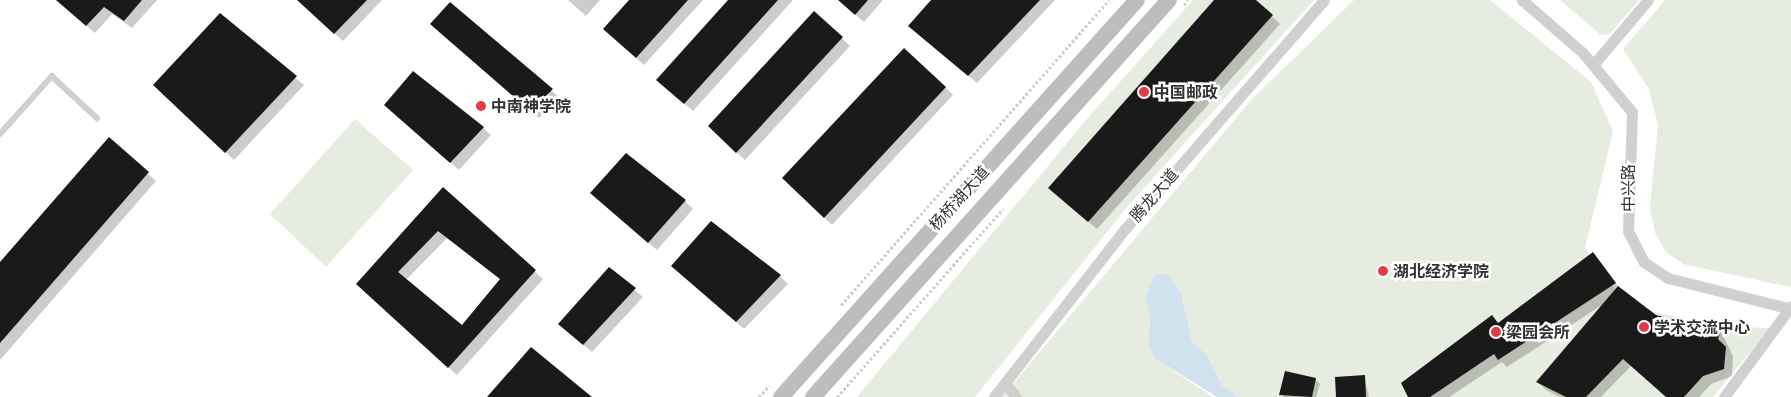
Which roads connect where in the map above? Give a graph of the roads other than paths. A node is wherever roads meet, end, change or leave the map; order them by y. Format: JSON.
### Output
{"nodes":[{"id":1,"x":1138,"y":0,"type":"edge"},
{"id":2,"x":1169,"y":0,"type":"edge"},
{"id":3,"x":1324,"y":0,"type":"edge"},
{"id":4,"x":1522,"y":0,"type":"edge"},
{"id":5,"x":1648,"y":0,"type":"edge"},
{"id":6,"x":1593,"y":65,"type":"junction"},
{"id":7,"x":97,"y":118,"type":"dead end"},
{"id":8,"x":0,"y":134,"type":"edge"},
{"id":9,"x":1790,"y":308,"type":"edge"},
{"id":10,"x":1005,"y":383,"type":"junction"},
{"id":11,"x":776,"y":390,"type":"edge"},
{"id":12,"x":813,"y":397,"type":"edge"},
{"id":13,"x":994,"y":397,"type":"edge"},
{"id":14,"x":1016,"y":397,"type":"edge"},
{"id":15,"x":1724,"y":397,"type":"edge"}],
"edges":[{"from":1,"to":11,"type":"main road","name":"杨桥湖大道"},
{"from":2,"to":12,"type":"main road","name":"杨桥湖大道"},
{"from":3,"to":10,"type":"street","name":"腾龙大道"},
{"from":4,"to":6,"type":"street","name":"中兴路"},
{"from":5,"to":6,"type":"street"},
{"from":6,"to":9,"type":"street","name":"中兴路"},
{"from":7,"to":8,"type":"lane"},
{"from":9,"to":15,"type":"street"},
{"from":10,"to":13,"type":"street","name":"腾龙大道"},
{"from":10,"to":14,"type":"street"}]}
